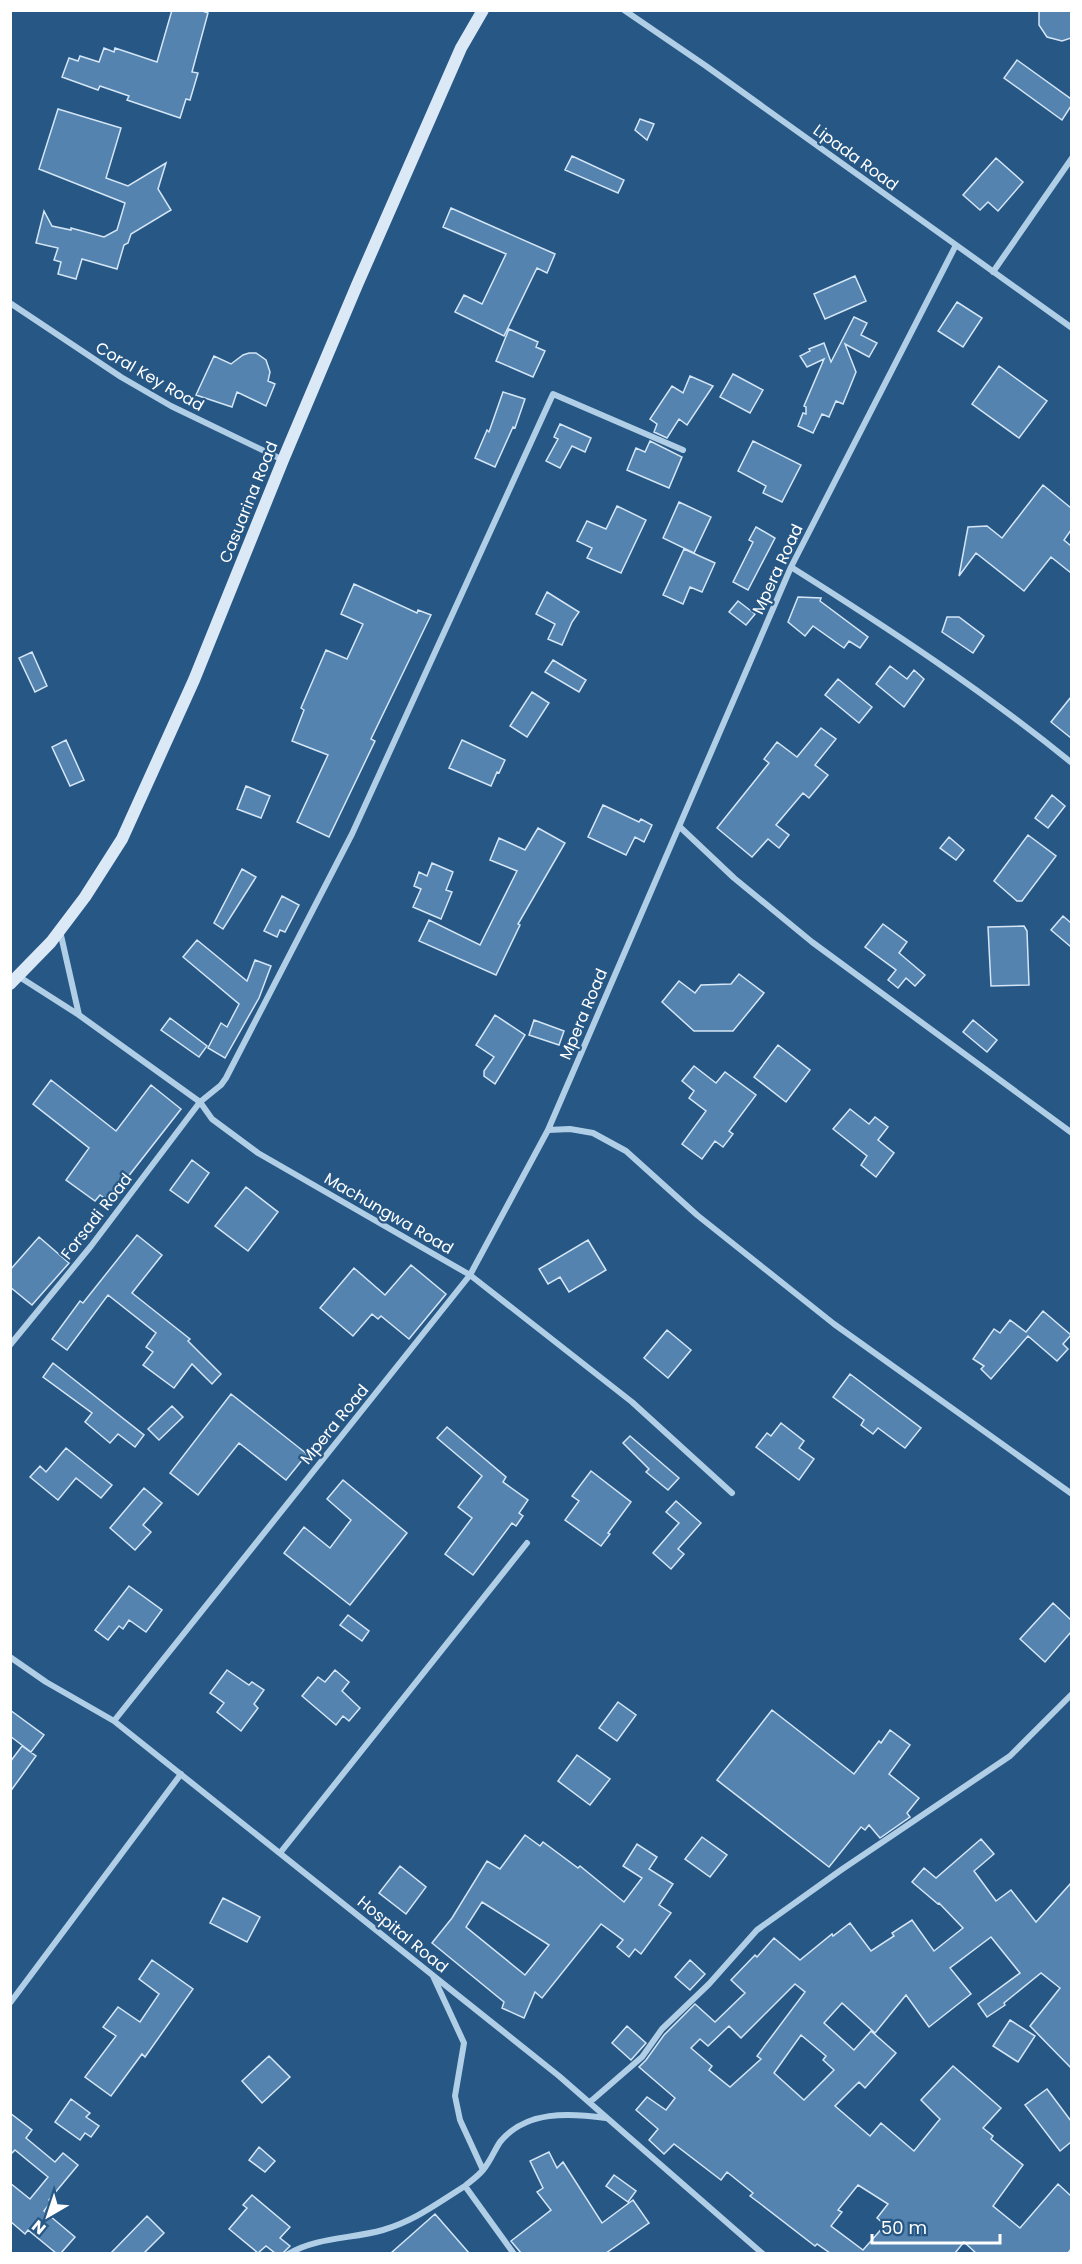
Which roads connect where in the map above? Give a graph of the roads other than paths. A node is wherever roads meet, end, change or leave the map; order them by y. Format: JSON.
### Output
{"nodes":[{"id":1,"x":483,"y":10,"type":"edge"},
{"id":2,"x":624,"y":10,"type":"edge"},
{"id":3,"x":1071,"y":158,"type":"edge"},
{"id":4,"x":956,"y":245,"type":"junction"},
{"id":5,"x":993,"y":272,"type":"junction"},
{"id":6,"x":10,"y":303,"type":"edge"},
{"id":7,"x":1071,"y":328,"type":"edge"},
{"id":8,"x":683,"y":450,"type":"dead end"},
{"id":9,"x":283,"y":460,"type":"junction"},
{"id":10,"x":791,"y":567,"type":"junction"},
{"id":11,"x":1071,"y":762,"type":"edge"},
{"id":12,"x":680,"y":826,"type":"junction"},
{"id":13,"x":60,"y":931,"type":"junction"},
{"id":14,"x":14,"y":980,"type":"edge"},
{"id":15,"x":79,"y":1016,"type":"junction"},
{"id":16,"x":200,"y":1101,"type":"junction"},
{"id":17,"x":548,"y":1130,"type":"junction"},
{"id":18,"x":1071,"y":1133,"type":"edge"},
{"id":19,"x":470,"y":1275,"type":"junction"},
{"id":20,"x":10,"y":1345,"type":"edge"},
{"id":21,"x":732,"y":1493,"type":"dead end"},
{"id":22,"x":1071,"y":1494,"type":"edge"},
{"id":23,"x":527,"y":1543,"type":"dead end"},
{"id":24,"x":10,"y":1657,"type":"edge"},
{"id":25,"x":1071,"y":1694,"type":"edge"},
{"id":26,"x":114,"y":1721,"type":"junction"},
{"id":27,"x":181,"y":1774,"type":"junction"},
{"id":28,"x":280,"y":1853,"type":"junction"},
{"id":29,"x":432,"y":1975,"type":"junction"},
{"id":30,"x":10,"y":2003,"type":"edge"},
{"id":31,"x":590,"y":2102,"type":"junction"},
{"id":32,"x":609,"y":2118,"type":"junction"},
{"id":33,"x":483,"y":2170,"type":"junction"},
{"id":34,"x":465,"y":2186,"type":"junction"},
{"id":35,"x":288,"y":2253,"type":"edge"},
{"id":36,"x":514,"y":2253,"type":"edge"},
{"id":37,"x":763,"y":2253,"type":"edge"}],
"edges":[{"from":1,"to":9,"type":"street","name":"Casuarina Road"},
{"from":2,"to":4,"type":"street","name":"Lipada Road"},
{"from":3,"to":5,"type":"street"},
{"from":4,"to":5,"type":"street","name":"Lipada Road"},
{"from":4,"to":10,"type":"street","name":"Mpera Road"},
{"from":5,"to":7,"type":"street","name":"Lipada Road"},
{"from":6,"to":9,"type":"street","name":"Coral Key Road"},
{"from":8,"to":16,"type":"street","name":"Forsadi Road"},
{"from":9,"to":13,"type":"street","name":"Casuarina Road"},
{"from":10,"to":11,"type":"street"},
{"from":10,"to":12,"type":"street","name":"Mpera Road"},
{"from":12,"to":17,"type":"street","name":"Mpera Road"},
{"from":12,"to":18,"type":"street"},
{"from":13,"to":14,"type":"street","name":"Casuarina Road"},
{"from":13,"to":15,"type":"street"},
{"from":14,"to":15,"type":"street","name":"Machungwa Road"},
{"from":15,"to":16,"type":"street","name":"Machungwa Road"},
{"from":16,"to":19,"type":"street","name":"Machungwa Road"},
{"from":16,"to":20,"type":"street","name":"Forsadi Road"},
{"from":17,"to":19,"type":"street","name":"Mpera Road"},
{"from":17,"to":22,"type":"street"},
{"from":19,"to":21,"type":"street","name":"Machungwa Road"},
{"from":19,"to":26,"type":"street","name":"Mpera Road"},
{"from":23,"to":28,"type":"street"},
{"from":24,"to":26,"type":"street","name":"Hospital Road"},
{"from":25,"to":31,"type":"street"},
{"from":26,"to":27,"type":"street","name":"Hospital Road"},
{"from":27,"to":28,"type":"street","name":"Hospital Road"},
{"from":27,"to":30,"type":"street"},
{"from":28,"to":29,"type":"street","name":"Hospital Road"},
{"from":29,"to":31,"type":"street","name":"Hospital Road"},
{"from":29,"to":33,"type":"street"},
{"from":31,"to":32,"type":"street","name":"Hospital Road"},
{"from":32,"to":33,"type":"street"},
{"from":32,"to":37,"type":"street","name":"Hospital Road"},
{"from":33,"to":34,"type":"street"},
{"from":34,"to":35,"type":"street"},
{"from":34,"to":36,"type":"street"}]}
